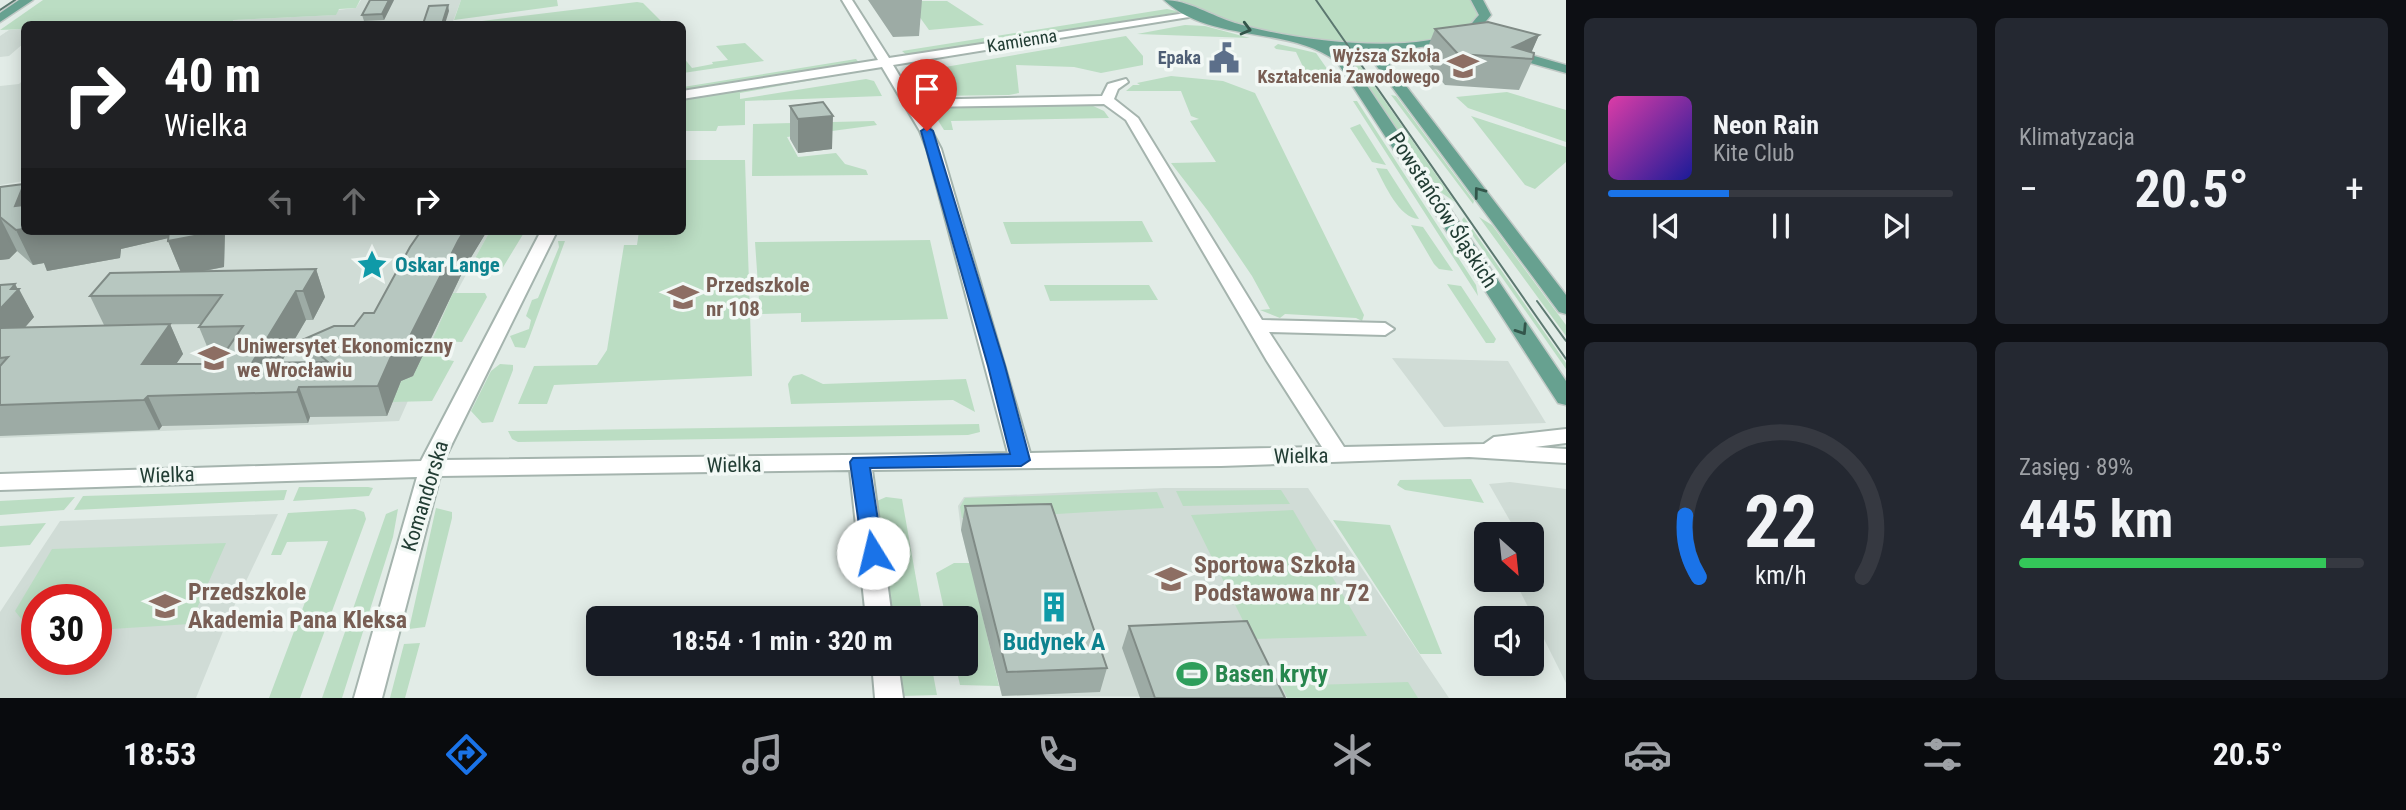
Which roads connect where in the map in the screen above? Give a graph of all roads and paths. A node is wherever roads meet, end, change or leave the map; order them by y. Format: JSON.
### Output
{"nodes":[{"id":1,"x":27,"y":0,"type":"edge"},
{"id":2,"x":847,"y":0,"type":"edge"},
{"id":3,"x":1477,"y":0,"type":"edge"},
{"id":4,"x":1174,"y":3,"type":"edge"},
{"id":5,"x":1195,"y":13,"type":"junction"},
{"id":6,"x":0,"y":18,"type":"edge"},
{"id":7,"x":1475,"y":30,"type":"junction"},
{"id":8,"x":1454,"y":39,"type":"junction"},
{"id":9,"x":1304,"y":41,"type":"junction"},
{"id":10,"x":1492,"y":42,"type":"junction"},
{"id":11,"x":1398,"y":46,"type":"junction"},
{"id":12,"x":881,"y":57,"type":"junction"},
{"id":13,"x":1566,"y":57,"type":"edge"},
{"id":14,"x":1566,"y":69,"type":"edge"},
{"id":15,"x":1122,"y":82,"type":"dead end"},
{"id":16,"x":686,"y":83,"type":"edge"},
{"id":17,"x":686,"y":94,"type":"edge"},
{"id":18,"x":1107,"y":100,"type":"junction"},
{"id":19,"x":918,"y":103,"type":"dead end"},
{"id":20,"x":547,"y":235,"type":"edge"},
{"id":21,"x":1566,"y":308,"type":"edge"},
{"id":22,"x":1259,"y":326,"type":"junction"},
{"id":23,"x":1385,"y":329,"type":"dead end"},
{"id":24,"x":1566,"y":398,"type":"edge"},
{"id":25,"x":1566,"y":436,"type":"edge"},
{"id":26,"x":1469,"y":450,"type":"junction"},
{"id":27,"x":1338,"y":455,"type":"junction"},
{"id":28,"x":1566,"y":456,"type":"edge"},
{"id":29,"x":1021,"y":460,"type":"junction"},
{"id":30,"x":860,"y":462,"type":"junction"},
{"id":31,"x":429,"y":469,"type":"junction"},
{"id":32,"x":0,"y":482,"type":"edge"},
{"id":33,"x":878,"y":606,"type":"edge"},
{"id":34,"x":887,"y":676,"type":"edge"},
{"id":35,"x":368,"y":698,"type":"edge"},
{"id":36,"x":890,"y":698,"type":"edge"}],
"edges":[{"from":1,"to":6,"type":"main road"},
{"from":2,"to":12,"type":"street"},
{"from":3,"to":7,"type":"main road"},
{"from":4,"to":5,"type":"main road"},
{"from":4,"to":12,"type":"street","name":"Kamienna"},
{"from":5,"to":9,"type":"main road","one_way":true},
{"from":5,"to":12,"type":"street","name":"Kamienna"},
{"from":7,"to":8,"type":"main road"},
{"from":7,"to":10,"type":"main road"},
{"from":8,"to":10,"type":"main road"},
{"from":8,"to":11,"type":"main road"},
{"from":9,"to":11,"type":"main road"},
{"from":9,"to":24,"type":"main road","name":"Powstańców Śląskich","one_way":true},
{"from":10,"to":13,"type":"main road"},
{"from":10,"to":14,"type":"main road"},
{"from":21,"to":11,"type":"main road","name":"Powstańców Śląskich","one_way":true},
{"from":12,"to":16,"type":"street","name":"Kamienna"},
{"from":12,"to":17,"type":"street","name":"Kamienna"},
{"from":12,"to":29,"type":"street"},
{"from":15,"to":18,"type":"street"},
{"from":18,"to":19,"type":"street"},
{"from":18,"to":22,"type":"street"},
{"from":20,"to":31,"type":"street","name":"Komandorska"},
{"from":22,"to":23,"type":"street"},
{"from":22,"to":27,"type":"street"},
{"from":25,"to":26,"type":"street","name":"Wielka"},
{"from":26,"to":27,"type":"street","name":"Wielka"},
{"from":26,"to":28,"type":"street","name":"Wielka"},
{"from":27,"to":29,"type":"street","name":"Wielka"},
{"from":29,"to":30,"type":"street","name":"Wielka"},
{"from":30,"to":31,"type":"street","name":"Wielka"},
{"from":30,"to":33,"type":"street"},
{"from":31,"to":32,"type":"street","name":"Wielka"},
{"from":31,"to":35,"type":"street","name":"Komandorska"},
{"from":34,"to":36,"type":"street"}]}
